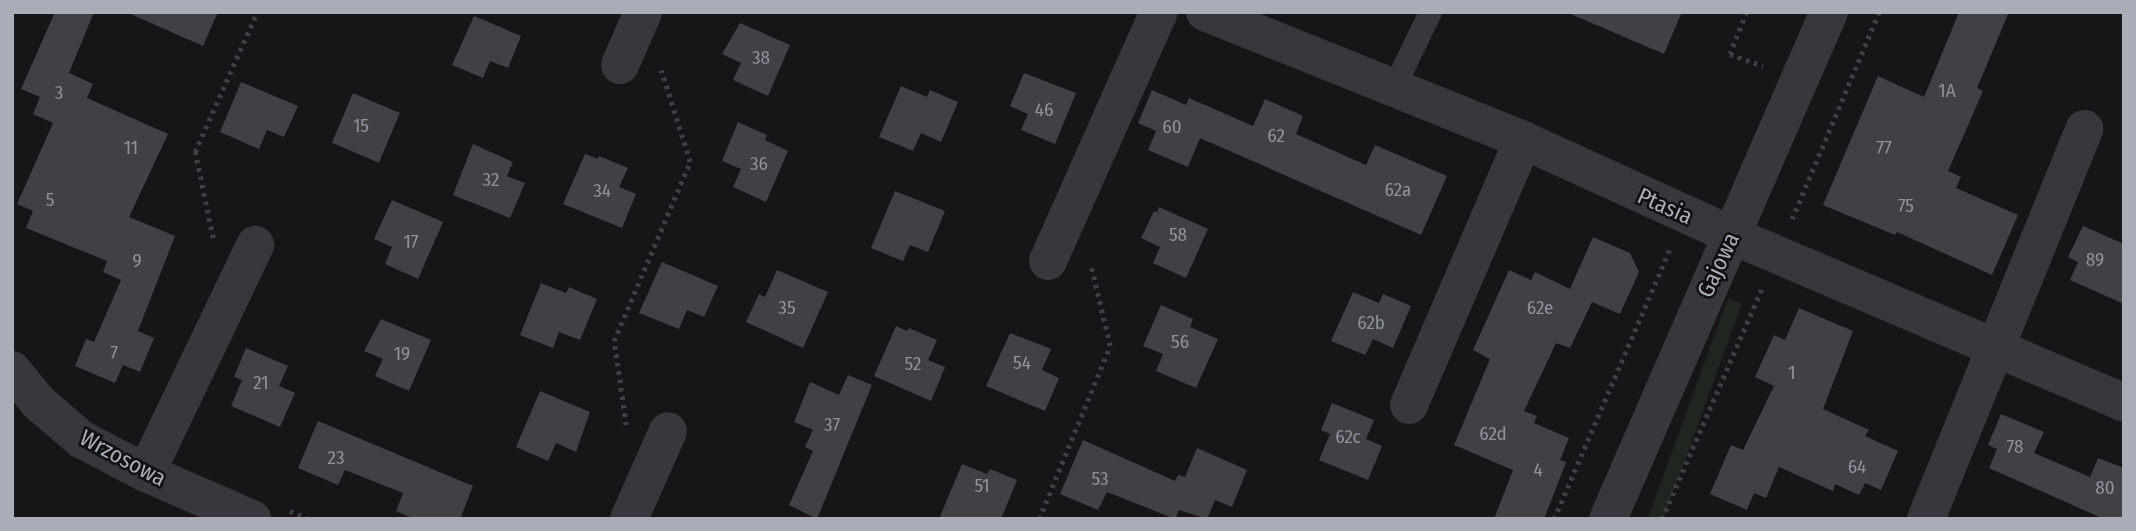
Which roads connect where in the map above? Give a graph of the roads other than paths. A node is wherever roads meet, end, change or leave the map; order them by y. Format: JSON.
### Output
{"nodes":[{"id":1,"x":643,"y":12,"type":"edge"},
{"id":2,"x":1159,"y":12,"type":"edge"},
{"id":3,"x":1205,"y":12,"type":"edge"},
{"id":4,"x":1430,"y":12,"type":"edge"},
{"id":5,"x":1829,"y":12,"type":"edge"},
{"id":6,"x":620,"y":65,"type":"dead end"},
{"id":7,"x":1394,"y":86,"type":"junction"},
{"id":8,"x":2084,"y":129,"type":"dead end"},
{"id":9,"x":1523,"y":140,"type":"junction"},
{"id":10,"x":1731,"y":235,"type":"junction"},
{"id":11,"x":255,"y":245,"type":"dead end"},
{"id":12,"x":1048,"y":261,"type":"dead end"},
{"id":13,"x":1995,"y":346,"type":"junction"},
{"id":14,"x":12,"y":370,"type":"edge"},
{"id":15,"x":2124,"y":403,"type":"edge"},
{"id":16,"x":1409,"y":405,"type":"dead end"},
{"id":17,"x":668,"y":431,"type":"dead end"},
{"id":18,"x":146,"y":473,"type":"junction"},
{"id":19,"x":253,"y":519,"type":"edge"},
{"id":20,"x":629,"y":519,"type":"edge"},
{"id":21,"x":1608,"y":519,"type":"edge"},
{"id":22,"x":1926,"y":519,"type":"edge"}],
"edges":[{"from":1,"to":6,"type":"street"},
{"from":2,"to":12,"type":"street"},
{"from":3,"to":7,"type":"street","name":"Ptasia"},
{"from":4,"to":7,"type":"lane"},
{"from":5,"to":10,"type":"street","name":"Gajowa"},
{"from":7,"to":9,"type":"street","name":"Ptasia"},
{"from":8,"to":13,"type":"street"},
{"from":9,"to":10,"type":"street","name":"Ptasia"},
{"from":9,"to":16,"type":"street"},
{"from":10,"to":13,"type":"street","name":"Ptasia"},
{"from":10,"to":21,"type":"street","name":"Gajowa"},
{"from":11,"to":18,"type":"street"},
{"from":13,"to":15,"type":"street","name":"Ptasia"},
{"from":13,"to":22,"type":"street"},
{"from":14,"to":18,"type":"street","name":"Wrzosowa"},
{"from":17,"to":20,"type":"street"},
{"from":18,"to":19,"type":"street","name":"Wrzosowa"}]}
